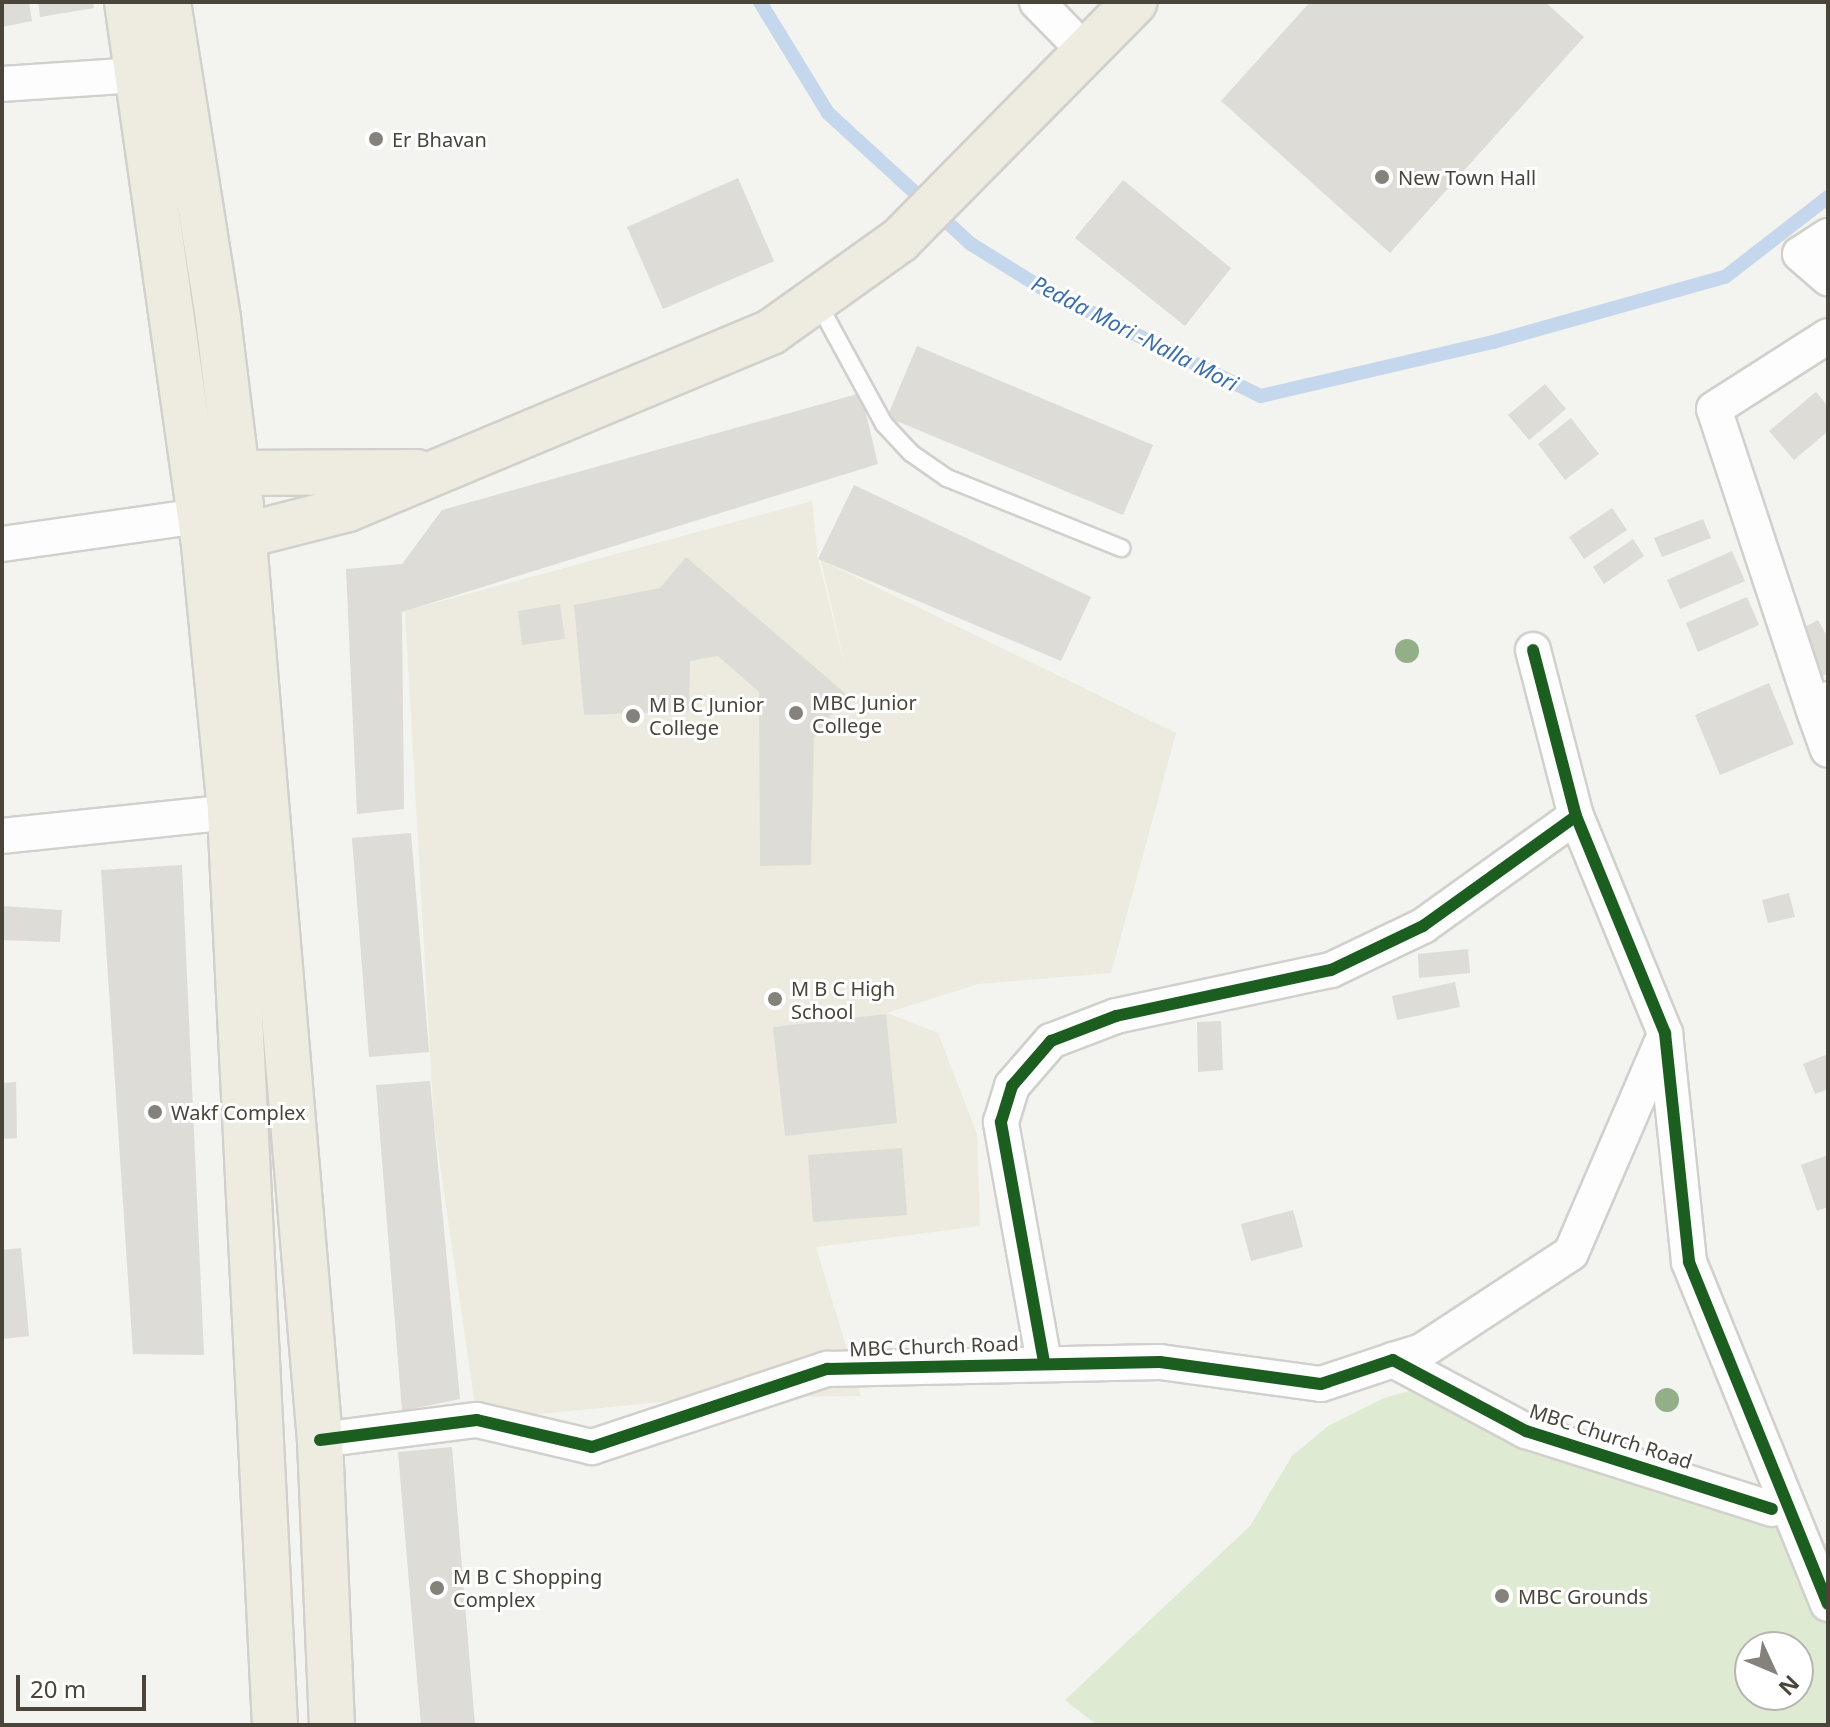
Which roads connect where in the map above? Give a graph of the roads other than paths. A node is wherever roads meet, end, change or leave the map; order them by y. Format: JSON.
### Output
{"nodes":[{"id":1,"x":127,"y":2,"type":"edge"},
{"id":2,"x":168,"y":2,"type":"edge"},
{"id":3,"x":1037,"y":2,"type":"edge"},
{"id":4,"x":1135,"y":2,"type":"edge"},
{"id":5,"x":1086,"y":52,"type":"junction"},
{"id":6,"x":139,"y":75,"type":"junction"},
{"id":7,"x":2,"y":84,"type":"edge"},
{"id":8,"x":1828,"y":236,"type":"edge"},
{"id":9,"x":1828,"y":278,"type":"edge"},
{"id":10,"x":818,"y":303,"type":"junction"},
{"id":11,"x":1828,"y":336,"type":"edge"},
{"id":12,"x":435,"y":472,"type":"junction"},
{"id":13,"x":215,"y":510,"type":"junction"},
{"id":14,"x":2,"y":544,"type":"edge"},
{"id":15,"x":1121,"y":548,"type":"dead end"},
{"id":16,"x":1533,"y":650,"type":"dead end"},
{"id":17,"x":1821,"y":705,"type":"edge"},
{"id":18,"x":1828,"y":750,"type":"edge"},
{"id":19,"x":230,"y":812,"type":"junction"},
{"id":20,"x":1576,"y":816,"type":"junction"},
{"id":21,"x":2,"y":836,"type":"edge"},
{"id":22,"x":1665,"y":1033,"type":"junction"},
{"id":23,"x":1393,"y":1360,"type":"junction"},
{"id":24,"x":1044,"y":1362,"type":"junction"},
{"id":25,"x":320,"y":1440,"type":"junction"},
{"id":26,"x":1772,"y":1509,"type":"dead end"},
{"id":27,"x":1828,"y":1604,"type":"edge"},
{"id":28,"x":275,"y":1725,"type":"edge"},
{"id":29,"x":332,"y":1725,"type":"edge"}],
"edges":[{"from":1,"to":6,"type":"highway"},
{"from":2,"to":13,"type":"highway"},
{"from":3,"to":5,"type":"street"},
{"from":4,"to":5,"type":"highway"},
{"from":5,"to":10,"type":"highway"},
{"from":6,"to":7,"type":"street"},
{"from":6,"to":13,"type":"highway"},
{"from":8,"to":9,"type":"street"},
{"from":10,"to":12,"type":"highway"},
{"from":10,"to":15,"type":"lane"},
{"from":11,"to":17,"type":"street"},
{"from":12,"to":13,"type":"highway"},
{"from":12,"to":13,"type":"highway"},
{"from":13,"to":14,"type":"street"},
{"from":13,"to":19,"type":"highway"},
{"from":13,"to":25,"type":"highway"},
{"from":16,"to":20,"type":"street"},
{"from":17,"to":18,"type":"street"},
{"from":19,"to":21,"type":"street"},
{"from":19,"to":28,"type":"highway"},
{"from":20,"to":22,"type":"street"},
{"from":20,"to":24,"type":"street"},
{"from":22,"to":23,"type":"street"},
{"from":22,"to":27,"type":"street"},
{"from":23,"to":24,"type":"street","name":"MBC Church Road"},
{"from":23,"to":26,"type":"street","name":"MBC Church Road"},
{"from":24,"to":25,"type":"street","name":"MBC Church Road"},
{"from":25,"to":29,"type":"highway"}]}
